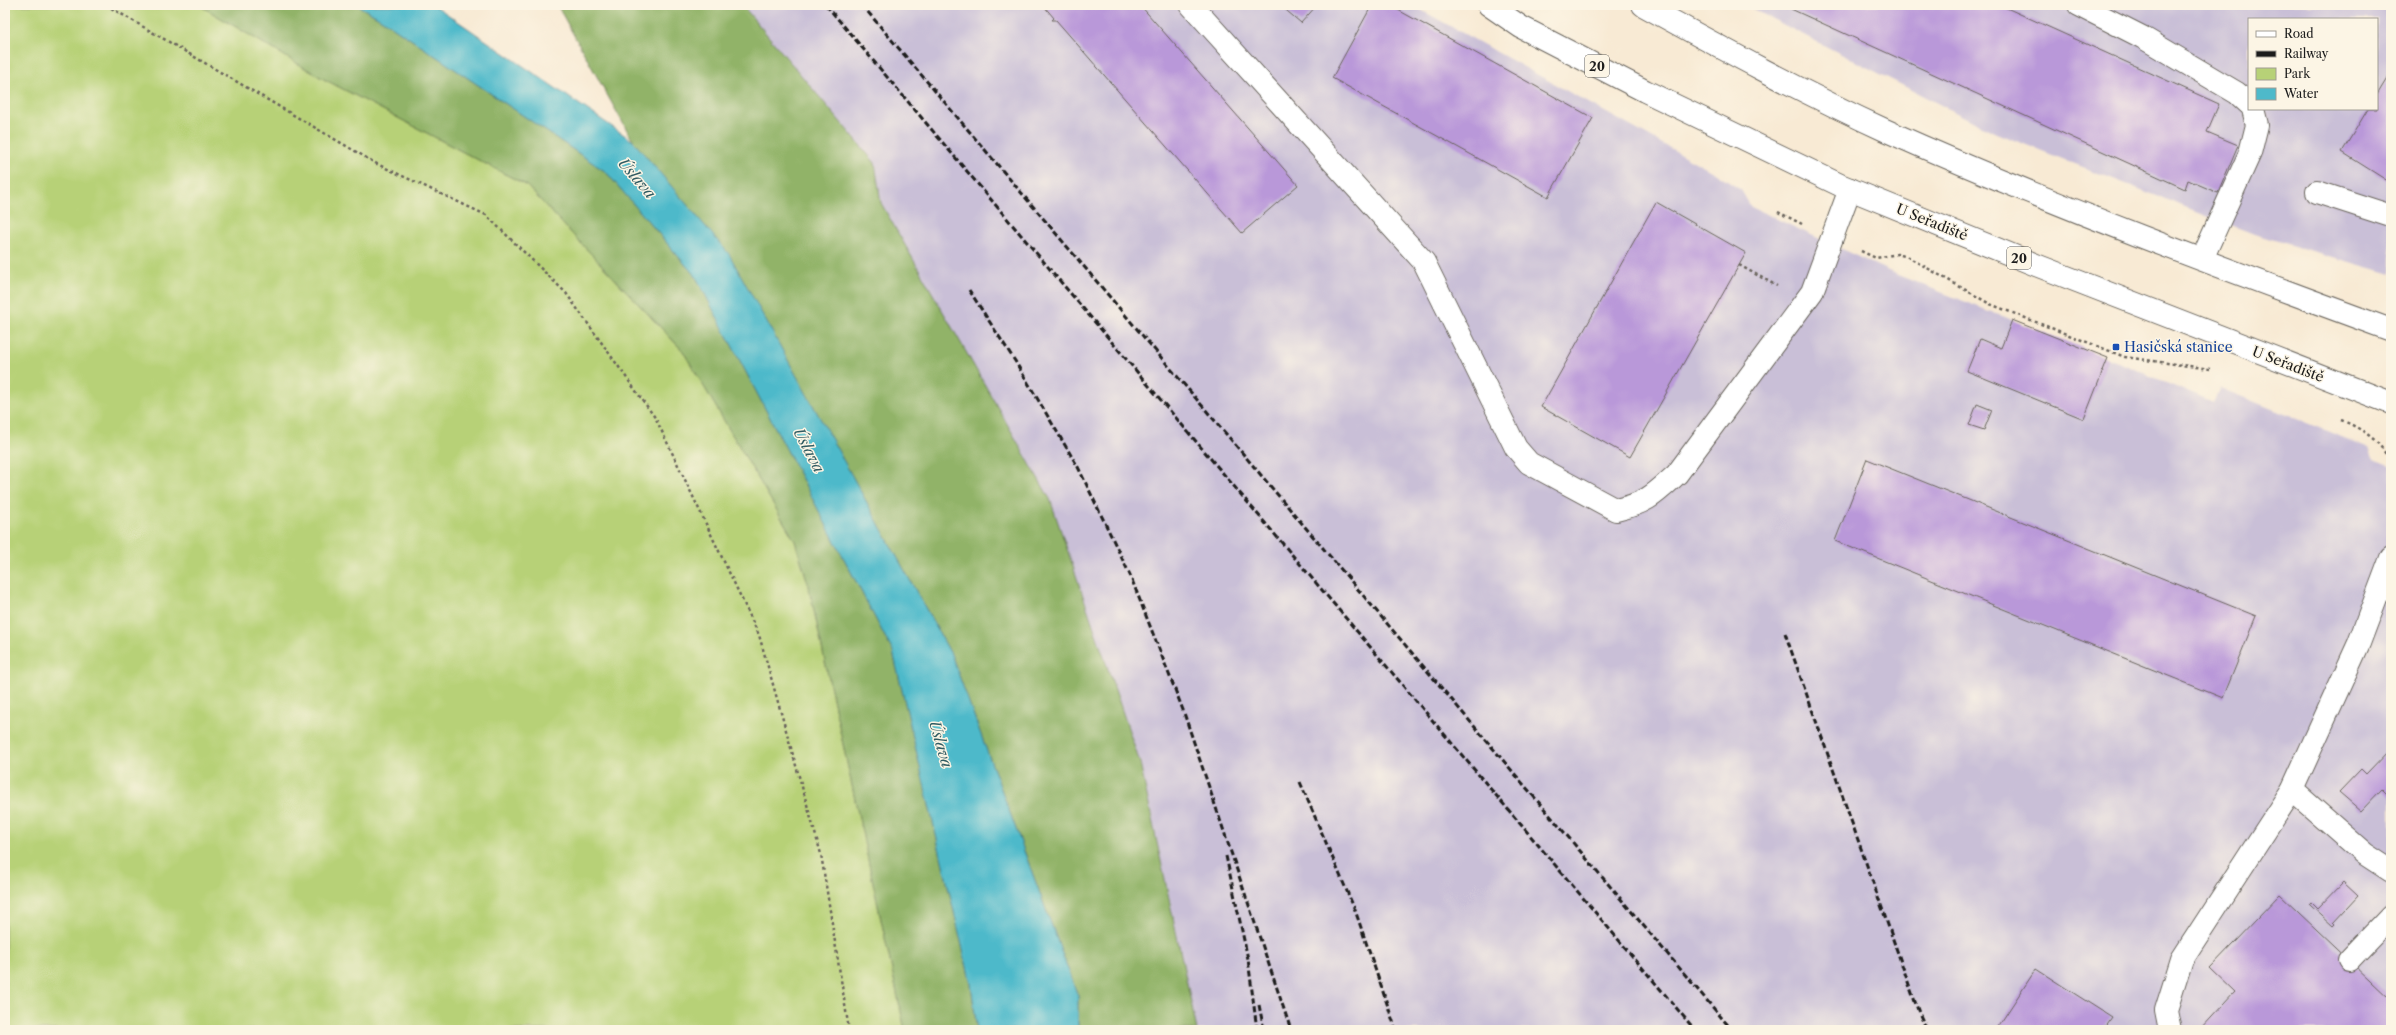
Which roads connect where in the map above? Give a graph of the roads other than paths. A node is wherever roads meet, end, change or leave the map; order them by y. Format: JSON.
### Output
{"nodes":[{"id":1,"x":1191,"y":5,"type":"edge"},
{"id":2,"x":1489,"y":5,"type":"edge"},
{"id":3,"x":1643,"y":5,"type":"edge"},
{"id":4,"x":2079,"y":5,"type":"edge"},
{"id":5,"x":2248,"y":103,"type":"edge"},
{"id":6,"x":2253,"y":110,"type":"edge"},
{"id":7,"x":1850,"y":189,"type":"junction"},
{"id":8,"x":2317,"y":192,"type":"dead end"},
{"id":9,"x":2391,"y":216,"type":"edge"},
{"id":10,"x":2202,"y":259,"type":"junction"},
{"id":11,"x":2391,"y":330,"type":"edge"},
{"id":12,"x":2391,"y":404,"type":"edge"},
{"id":13,"x":2391,"y":558,"type":"edge"},
{"id":14,"x":2292,"y":790,"type":"junction"},
{"id":15,"x":2391,"y":871,"type":"edge"},
{"id":16,"x":2391,"y":916,"type":"edge"},
{"id":17,"x":2349,"y":960,"type":"dead end"},
{"id":18,"x":2170,"y":1030,"type":"edge"}],
"edges":[{"from":1,"to":7,"type":"main road"},
{"from":2,"to":7,"type":"main road","name":"U Seřadiště","number":"20"},
{"from":3,"to":10,"type":"main road"},
{"from":4,"to":5,"type":"main road"},
{"from":6,"to":10,"type":"main road"},
{"from":7,"to":12,"type":"main road","name":"U Seřadiště","number":"20"},
{"from":8,"to":9,"type":"main road"},
{"from":10,"to":11,"type":"main road"},
{"from":13,"to":14,"type":"main road"},
{"from":14,"to":15,"type":"main road"},
{"from":14,"to":18,"type":"main road"},
{"from":16,"to":17,"type":"main road"}]}
